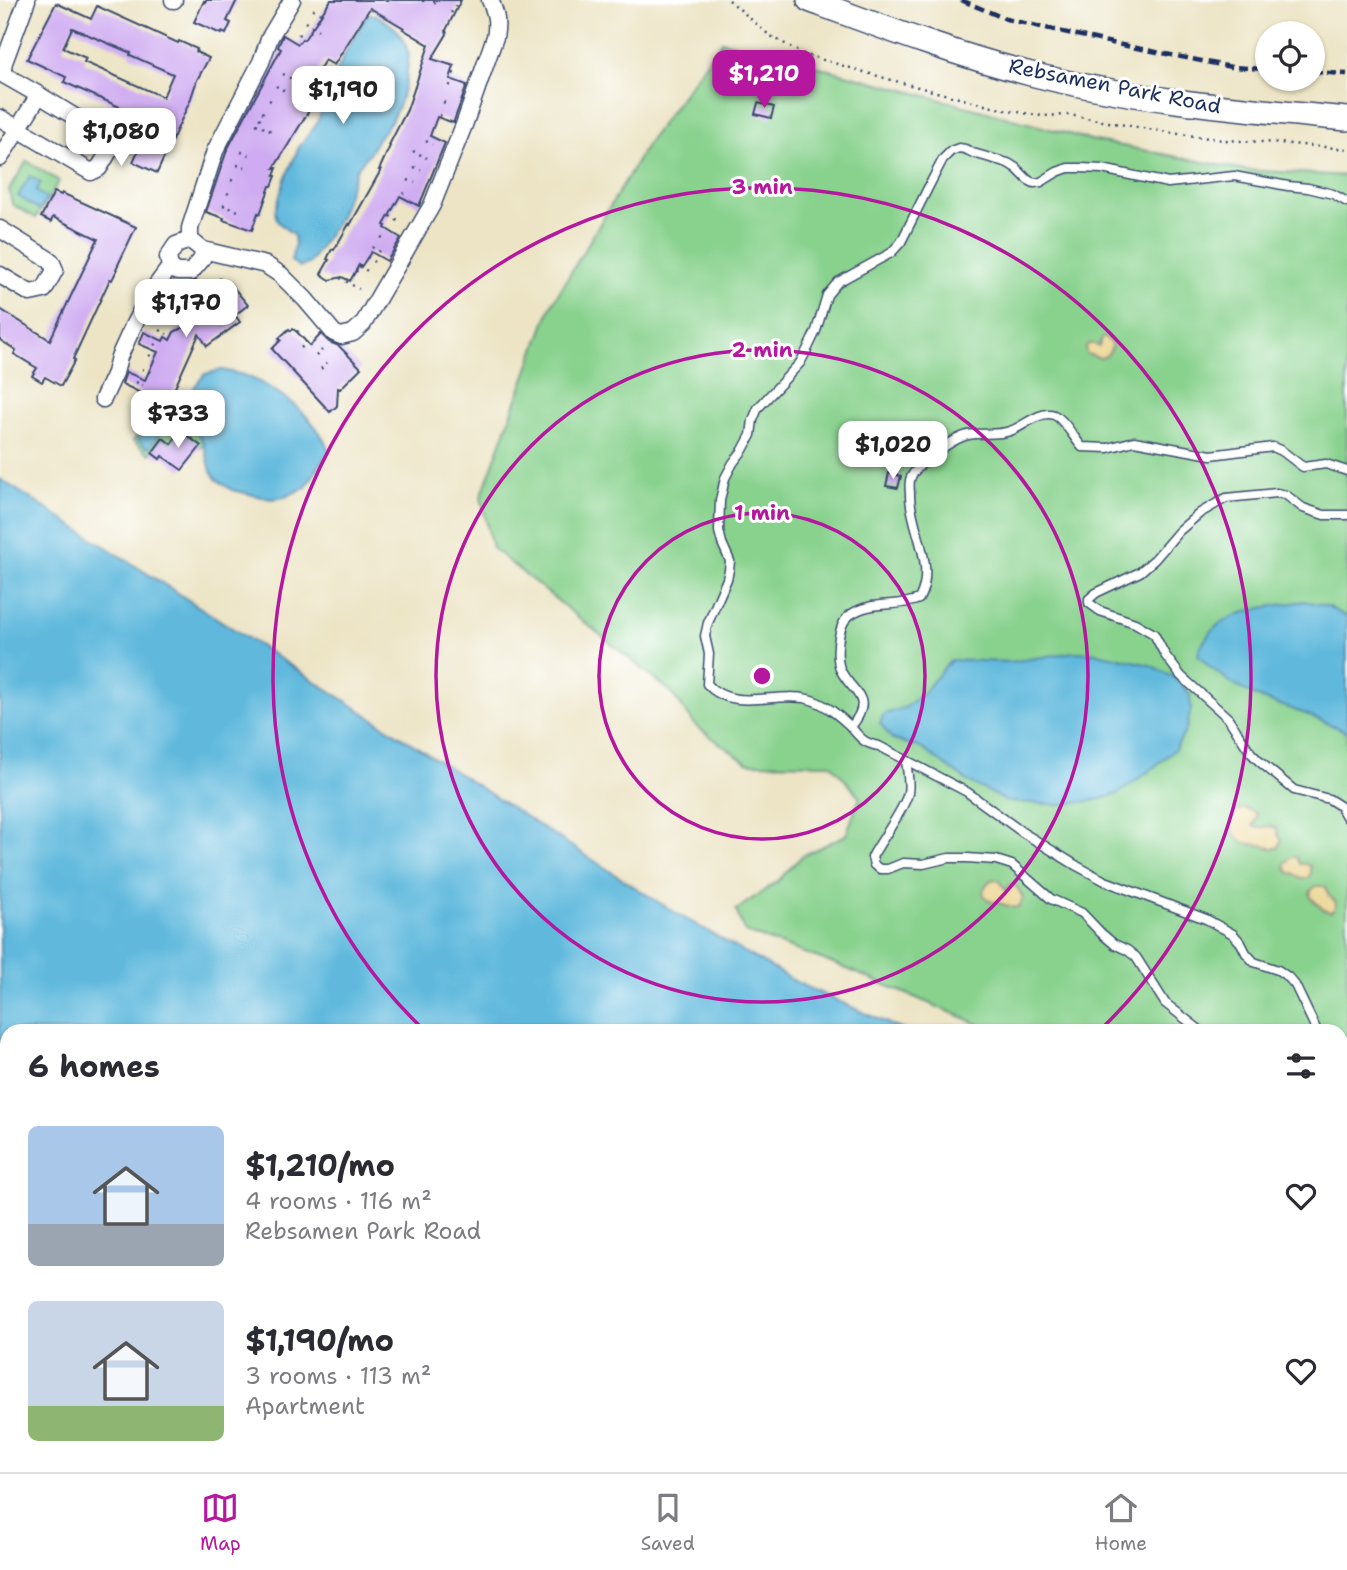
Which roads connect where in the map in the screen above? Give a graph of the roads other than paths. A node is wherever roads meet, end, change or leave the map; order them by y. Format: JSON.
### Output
{"nodes":[{"id":1,"x":27,"y":0,"type":"edge"},
{"id":2,"x":292,"y":0,"type":"edge"},
{"id":3,"x":490,"y":0,"type":"edge"},
{"id":4,"x":809,"y":0,"type":"edge"},
{"id":5,"x":39,"y":95,"type":"junction"},
{"id":6,"x":0,"y":118,"type":"edge"},
{"id":7,"x":1347,"y":119,"type":"edge"},
{"id":8,"x":18,"y":130,"type":"junction"},
{"id":9,"x":0,"y":158,"type":"edge"},
{"id":10,"x":1347,"y":202,"type":"edge"},
{"id":11,"x":0,"y":229,"type":"edge"},
{"id":12,"x":197,"y":245,"type":"junction"},
{"id":13,"x":170,"y":267,"type":"junction"},
{"id":14,"x":0,"y":275,"type":"edge"},
{"id":15,"x":103,"y":399,"type":"dead end"},
{"id":16,"x":1347,"y":471,"type":"edge"},
{"id":17,"x":1347,"y":515,"type":"edge"},
{"id":18,"x":851,"y":727,"type":"junction"},
{"id":19,"x":906,"y":760,"type":"junction"},
{"id":20,"x":1347,"y":818,"type":"edge"},
{"id":21,"x":1192,"y":1024,"type":"edge"},
{"id":22,"x":1314,"y":1024,"type":"edge"}],
"edges":[{"from":1,"to":5,"type":"street"},
{"from":2,"to":12,"type":"street"},
{"from":3,"to":12,"type":"street"},
{"from":4,"to":7,"type":"street","name":"Rebsamen Park Road"},
{"from":5,"to":8,"type":"street"},
{"from":5,"to":8,"type":"street"},
{"from":6,"to":8,"type":"street"},
{"from":8,"to":9,"type":"street"},
{"from":10,"to":18,"type":"lane"},
{"from":11,"to":14,"type":"street"},
{"from":12,"to":13,"type":"street"},
{"from":12,"to":13,"type":"street"},
{"from":13,"to":15,"type":"street"},
{"from":16,"to":18,"type":"lane"},
{"from":17,"to":20,"type":"lane"},
{"from":18,"to":19,"type":"lane"},
{"from":19,"to":21,"type":"lane"},
{"from":19,"to":22,"type":"lane"}]}
